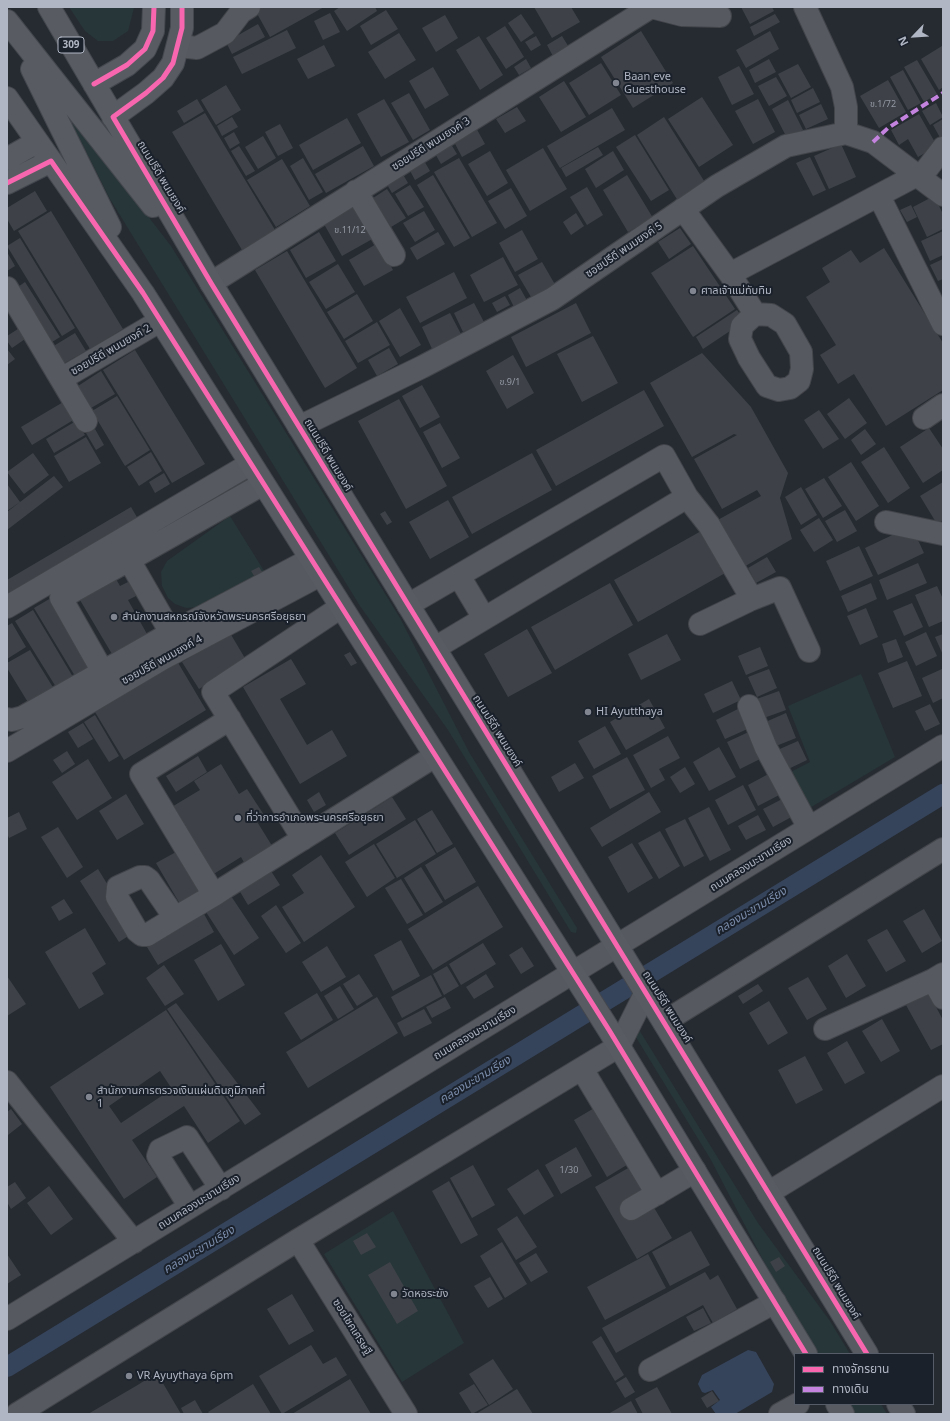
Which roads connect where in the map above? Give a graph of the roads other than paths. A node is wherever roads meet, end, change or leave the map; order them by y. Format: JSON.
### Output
{"nodes":[{"id":1,"x":49,"y":7,"type":"edge"},
{"id":2,"x":154,"y":7,"type":"edge"},
{"id":3,"x":182,"y":7,"type":"edge"},
{"id":4,"x":249,"y":7,"type":"edge"},
{"id":5,"x":651,"y":7,"type":"edge"},
{"id":6,"x":805,"y":7,"type":"edge"},
{"id":7,"x":720,"y":16,"type":"dead end"},
{"id":8,"x":11,"y":27,"type":"edge"},
{"id":9,"x":178,"y":46,"type":"junction"},
{"id":10,"x":94,"y":84,"type":"junction"},
{"id":11,"x":7,"y":98,"type":"edge"},
{"id":12,"x":113,"y":117,"type":"junction"},
{"id":13,"x":846,"y":134,"type":"junction"},
{"id":14,"x":37,"y":142,"type":"junction"},
{"id":15,"x":943,"y":148,"type":"edge"},
{"id":16,"x":7,"y":159,"type":"edge"},
{"id":17,"x":51,"y":161,"type":"junction"},
{"id":18,"x":919,"y":176,"type":"junction"},
{"id":19,"x":7,"y":183,"type":"edge"},
{"id":20,"x":356,"y":191,"type":"junction"},
{"id":21,"x":943,"y":195,"type":"edge"},
{"id":22,"x":879,"y":196,"type":"junction"},
{"id":23,"x":683,"y":209,"type":"junction"},
{"id":24,"x":394,"y":255,"type":"dead end"},
{"id":25,"x":730,"y":274,"type":"junction"},
{"id":26,"x":206,"y":275,"type":"junction"},
{"id":27,"x":7,"y":288,"type":"edge"},
{"id":28,"x":143,"y":294,"type":"junction"},
{"id":29,"x":755,"y":314,"type":"dead end"},
{"id":30,"x":160,"y":321,"type":"junction"},
{"id":31,"x":943,"y":324,"type":"edge"},
{"id":32,"x":61,"y":379,"type":"junction"},
{"id":33,"x":943,"y":405,"type":"edge"},
{"id":34,"x":924,"y":418,"type":"dead end"},
{"id":35,"x":86,"y":421,"type":"dead end"},
{"id":36,"x":299,"y":427,"type":"junction"},
{"id":37,"x":250,"y":464,"type":"junction"},
{"id":38,"x":263,"y":484,"type":"junction"},
{"id":39,"x":687,"y":497,"type":"junction"},
{"id":40,"x":886,"y":522,"type":"dead end"},
{"id":41,"x":943,"y":534,"type":"edge"},
{"id":42,"x":129,"y":560,"type":"junction"},
{"id":43,"x":316,"y":567,"type":"junction"},
{"id":44,"x":459,"y":576,"type":"junction"},
{"id":45,"x":752,"y":599,"type":"junction"},
{"id":46,"x":408,"y":605,"type":"junction"},
{"id":47,"x":7,"y":607,"type":"edge"},
{"id":48,"x":341,"y":608,"type":"junction"},
{"id":49,"x":484,"y":618,"type":"junction"},
{"id":50,"x":700,"y":624,"type":"dead end"},
{"id":51,"x":171,"y":632,"type":"junction"},
{"id":52,"x":435,"y":648,"type":"junction"},
{"id":53,"x":809,"y":651,"type":"dead end"},
{"id":54,"x":103,"y":672,"type":"junction"},
{"id":55,"x":749,"y":706,"type":"dead end"},
{"id":56,"x":7,"y":719,"type":"edge"},
{"id":57,"x":230,"y":719,"type":"junction"},
{"id":58,"x":943,"y":746,"type":"edge"},
{"id":59,"x":7,"y":751,"type":"edge"},
{"id":60,"x":434,"y":756,"type":"junction"},
{"id":61,"x":809,"y":828,"type":"junction"},
{"id":62,"x":303,"y":839,"type":"junction"},
{"id":63,"x":943,"y":849,"type":"edge"},
{"id":64,"x":214,"y":895,"type":"junction"},
{"id":65,"x":174,"y":918,"type":"dead end"},
{"id":66,"x":622,"y":954,"type":"junction"},
{"id":67,"x":577,"y":981,"type":"junction"},
{"id":68,"x":940,"y":984,"type":"edge"},
{"id":69,"x":644,"y":1003,"type":"junction"},
{"id":70,"x":664,"y":1022,"type":"junction"},
{"id":71,"x":825,"y":1030,"type":"dead end"},
{"id":72,"x":614,"y":1038,"type":"junction"},
{"id":73,"x":582,"y":1069,"type":"junction"},
{"id":74,"x":7,"y":1082,"type":"edge"},
{"id":75,"x":943,"y":1086,"type":"edge"},
{"id":76,"x":695,"y":1171,"type":"junction"},
{"id":77,"x":221,"y":1189,"type":"junction"},
{"id":78,"x":768,"y":1193,"type":"junction"},
{"id":79,"x":657,"y":1194,"type":"junction"},
{"id":80,"x":190,"y":1207,"type":"junction"},
{"id":81,"x":631,"y":1209,"type":"dead end"},
{"id":82,"x":298,"y":1240,"type":"junction"},
{"id":83,"x":134,"y":1242,"type":"junction"},
{"id":84,"x":775,"y":1302,"type":"junction"},
{"id":85,"x":7,"y":1320,"type":"edge"},
{"id":86,"x":805,"y":1353,"type":"edge"},
{"id":87,"x":866,"y":1353,"type":"edge"},
{"id":88,"x":650,"y":1370,"type":"dead end"},
{"id":89,"x":796,"y":1405,"type":"edge"},
{"id":90,"x":838,"y":1405,"type":"edge"},
{"id":91,"x":899,"y":1405,"type":"edge"},
{"id":92,"x":18,"y":1414,"type":"edge"},
{"id":93,"x":406,"y":1414,"type":"edge"},
{"id":94,"x":780,"y":1414,"type":"edge"},
{"id":95,"x":843,"y":1414,"type":"edge"},
{"id":96,"x":904,"y":1414,"type":"edge"}],
"edges":[{"from":1,"to":10,"type":"main road","number":"309"},
{"from":2,"to":10,"type":"main road"},
{"from":3,"to":9,"type":"main road"},
{"from":4,"to":9,"type":"street"},
{"from":5,"to":7,"type":"street"},
{"from":5,"to":20,"type":"street","name":"ซอยปรีดี พนมยงค์ 3"},
{"from":6,"to":13,"type":"street"},
{"from":8,"to":26,"type":"main road","name":"ถนนปรีดี พนมยงค์"},
{"from":8,"to":28,"type":"main road","name":"ถนนปรีดี พนมยงค์"},
{"from":9,"to":12,"type":"main road"},
{"from":10,"to":12,"type":"main road","name":"ถนนปรีดี พนมยงค์"},
{"from":11,"to":14,"type":"main road","name":"ถนนปรีดี พนมยงค์"},
{"from":12,"to":26,"type":"main road","name":"ถนนปรีดี พนมยงค์"},
{"from":13,"to":18,"type":"street","name":"ซอยปรีดี พนมยงค์ 5"},
{"from":13,"to":23,"type":"street","name":"ซอยปรีดี พนมยงค์ 5"},
{"from":14,"to":16,"type":"main road"},
{"from":14,"to":17,"type":"main road","name":"ถนนปรีดี พนมยงค์"},
{"from":15,"to":18,"type":"street"},
{"from":17,"to":19,"type":"main road"},
{"from":17,"to":28,"type":"main road","name":"ถนนปรีดี พนมยงค์"},
{"from":18,"to":21,"type":"street","name":"ซอยปรีดี พนมยงค์ 5"},
{"from":18,"to":22,"type":"street"},
{"from":20,"to":24,"type":"street"},
{"from":20,"to":26,"type":"street","name":"ซอยปรีดี พนมยงค์ 3"},
{"from":22,"to":25,"type":"street"},
{"from":22,"to":31,"type":"street"},
{"from":23,"to":25,"type":"street"},
{"from":23,"to":36,"type":"street","name":"ซอยปรีดี พนมยงค์ 5"},
{"from":25,"to":29,"type":"street"},
{"from":26,"to":36,"type":"main road","name":"ถนนปรีดี พนมยงค์"},
{"from":27,"to":32,"type":"street"},
{"from":28,"to":30,"type":"main road","name":"ถนนปรีดี พนมยงค์"},
{"from":30,"to":32,"type":"street","name":"ซอยปรีดี พนมยงค์ 2"},
{"from":30,"to":37,"type":"main road","name":"ถนนปรีดี พนมยงค์"},
{"from":32,"to":35,"type":"street"},
{"from":33,"to":34,"type":"street"},
{"from":36,"to":46,"type":"main road","name":"ถนนปรีดี พนมยงค์"},
{"from":37,"to":38,"type":"main road","name":"ถนนปรีดี พนมยงค์"},
{"from":37,"to":47,"type":"street"},
{"from":38,"to":42,"type":"street"},
{"from":38,"to":43,"type":"main road","name":"ถนนปรีดี พนมยงค์"},
{"from":39,"to":44,"type":"street"},
{"from":39,"to":45,"type":"street"},
{"from":39,"to":49,"type":"street"},
{"from":40,"to":41,"type":"street"},
{"from":42,"to":51,"type":"street"},
{"from":42,"to":54,"type":"street"},
{"from":43,"to":48,"type":"main road","name":"ถนนปรีดี พนมยงค์"},
{"from":43,"to":51,"type":"street"},
{"from":43,"to":59,"type":"street","name":"ซอยปรีดี พนมยงค์ 4"},
{"from":44,"to":46,"type":"street"},
{"from":44,"to":49,"type":"street"},
{"from":45,"to":50,"type":"street"},
{"from":45,"to":53,"type":"street"},
{"from":46,"to":52,"type":"main road","name":"ถนนปรีดี พนมยงค์"},
{"from":48,"to":57,"type":"street"},
{"from":48,"to":60,"type":"main road","name":"ถนนปรีดี พนมยงค์"},
{"from":49,"to":52,"type":"street"},
{"from":51,"to":54,"type":"street"},
{"from":52,"to":66,"type":"main road","name":"ถนนปรีดี พนมยงค์"},
{"from":54,"to":56,"type":"street"},
{"from":55,"to":61,"type":"street"},
{"from":57,"to":62,"type":"street"},
{"from":57,"to":64,"type":"street"},
{"from":58,"to":61,"type":"street","name":"ถนนคลองมะขามเรียง"},
{"from":60,"to":62,"type":"street"},
{"from":60,"to":67,"type":"main road","name":"ถนนปรีดี พนมยงค์"},
{"from":61,"to":66,"type":"street","name":"ถนนคลองมะขามเรียง"},
{"from":62,"to":64,"type":"street"},
{"from":63,"to":70,"type":"street"},
{"from":64,"to":65,"type":"street"},
{"from":66,"to":67,"type":"street","name":"ถนนคลองมะขามเรียง"},
{"from":66,"to":69,"type":"main road","name":"ถนนปรีดี พนมยงค์"},
{"from":67,"to":72,"type":"main road","name":"ถนนปรีดี พนมยงค์"},
{"from":67,"to":77,"type":"street","name":"ถนนคลองมะขามเรียง"},
{"from":68,"to":71,"type":"street"},
{"from":69,"to":70,"type":"main road","name":"ถนนปรีดี พนมยงค์"},
{"from":69,"to":72,"type":"street"},
{"from":70,"to":78,"type":"main road","name":"ถนนปรีดี พนมยงค์"},
{"from":72,"to":73,"type":"street"},
{"from":72,"to":76,"type":"main road","name":"ถนนปรีดี พนมยงค์"},
{"from":73,"to":79,"type":"street"},
{"from":73,"to":82,"type":"street"},
{"from":74,"to":83,"type":"street"},
{"from":75,"to":78,"type":"street"},
{"from":76,"to":79,"type":"street"},
{"from":76,"to":84,"type":"main road","name":"ถนนปรีดี พนมยงค์"},
{"from":77,"to":80,"type":"street","name":"ถนนคลองมะขามเรียง"},
{"from":77,"to":80,"type":"street"},
{"from":78,"to":87,"type":"main road","name":"ถนนปรีดี พนมยงค์"},
{"from":79,"to":81,"type":"street"},
{"from":80,"to":83,"type":"street","name":"ถนนคลองมะขามเรียง"},
{"from":82,"to":92,"type":"street"},
{"from":82,"to":93,"type":"street","name":"ซอยโชคเศรษฐี"},
{"from":83,"to":85,"type":"street","name":"ถนนคลองมะขามเรียง"},
{"from":84,"to":86,"type":"main road","name":"ถนนปรีดี พนมยงค์"},
{"from":84,"to":88,"type":"street"},
{"from":89,"to":94,"type":"street"},
{"from":90,"to":95,"type":"main road"},
{"from":91,"to":96,"type":"main road"}]}
